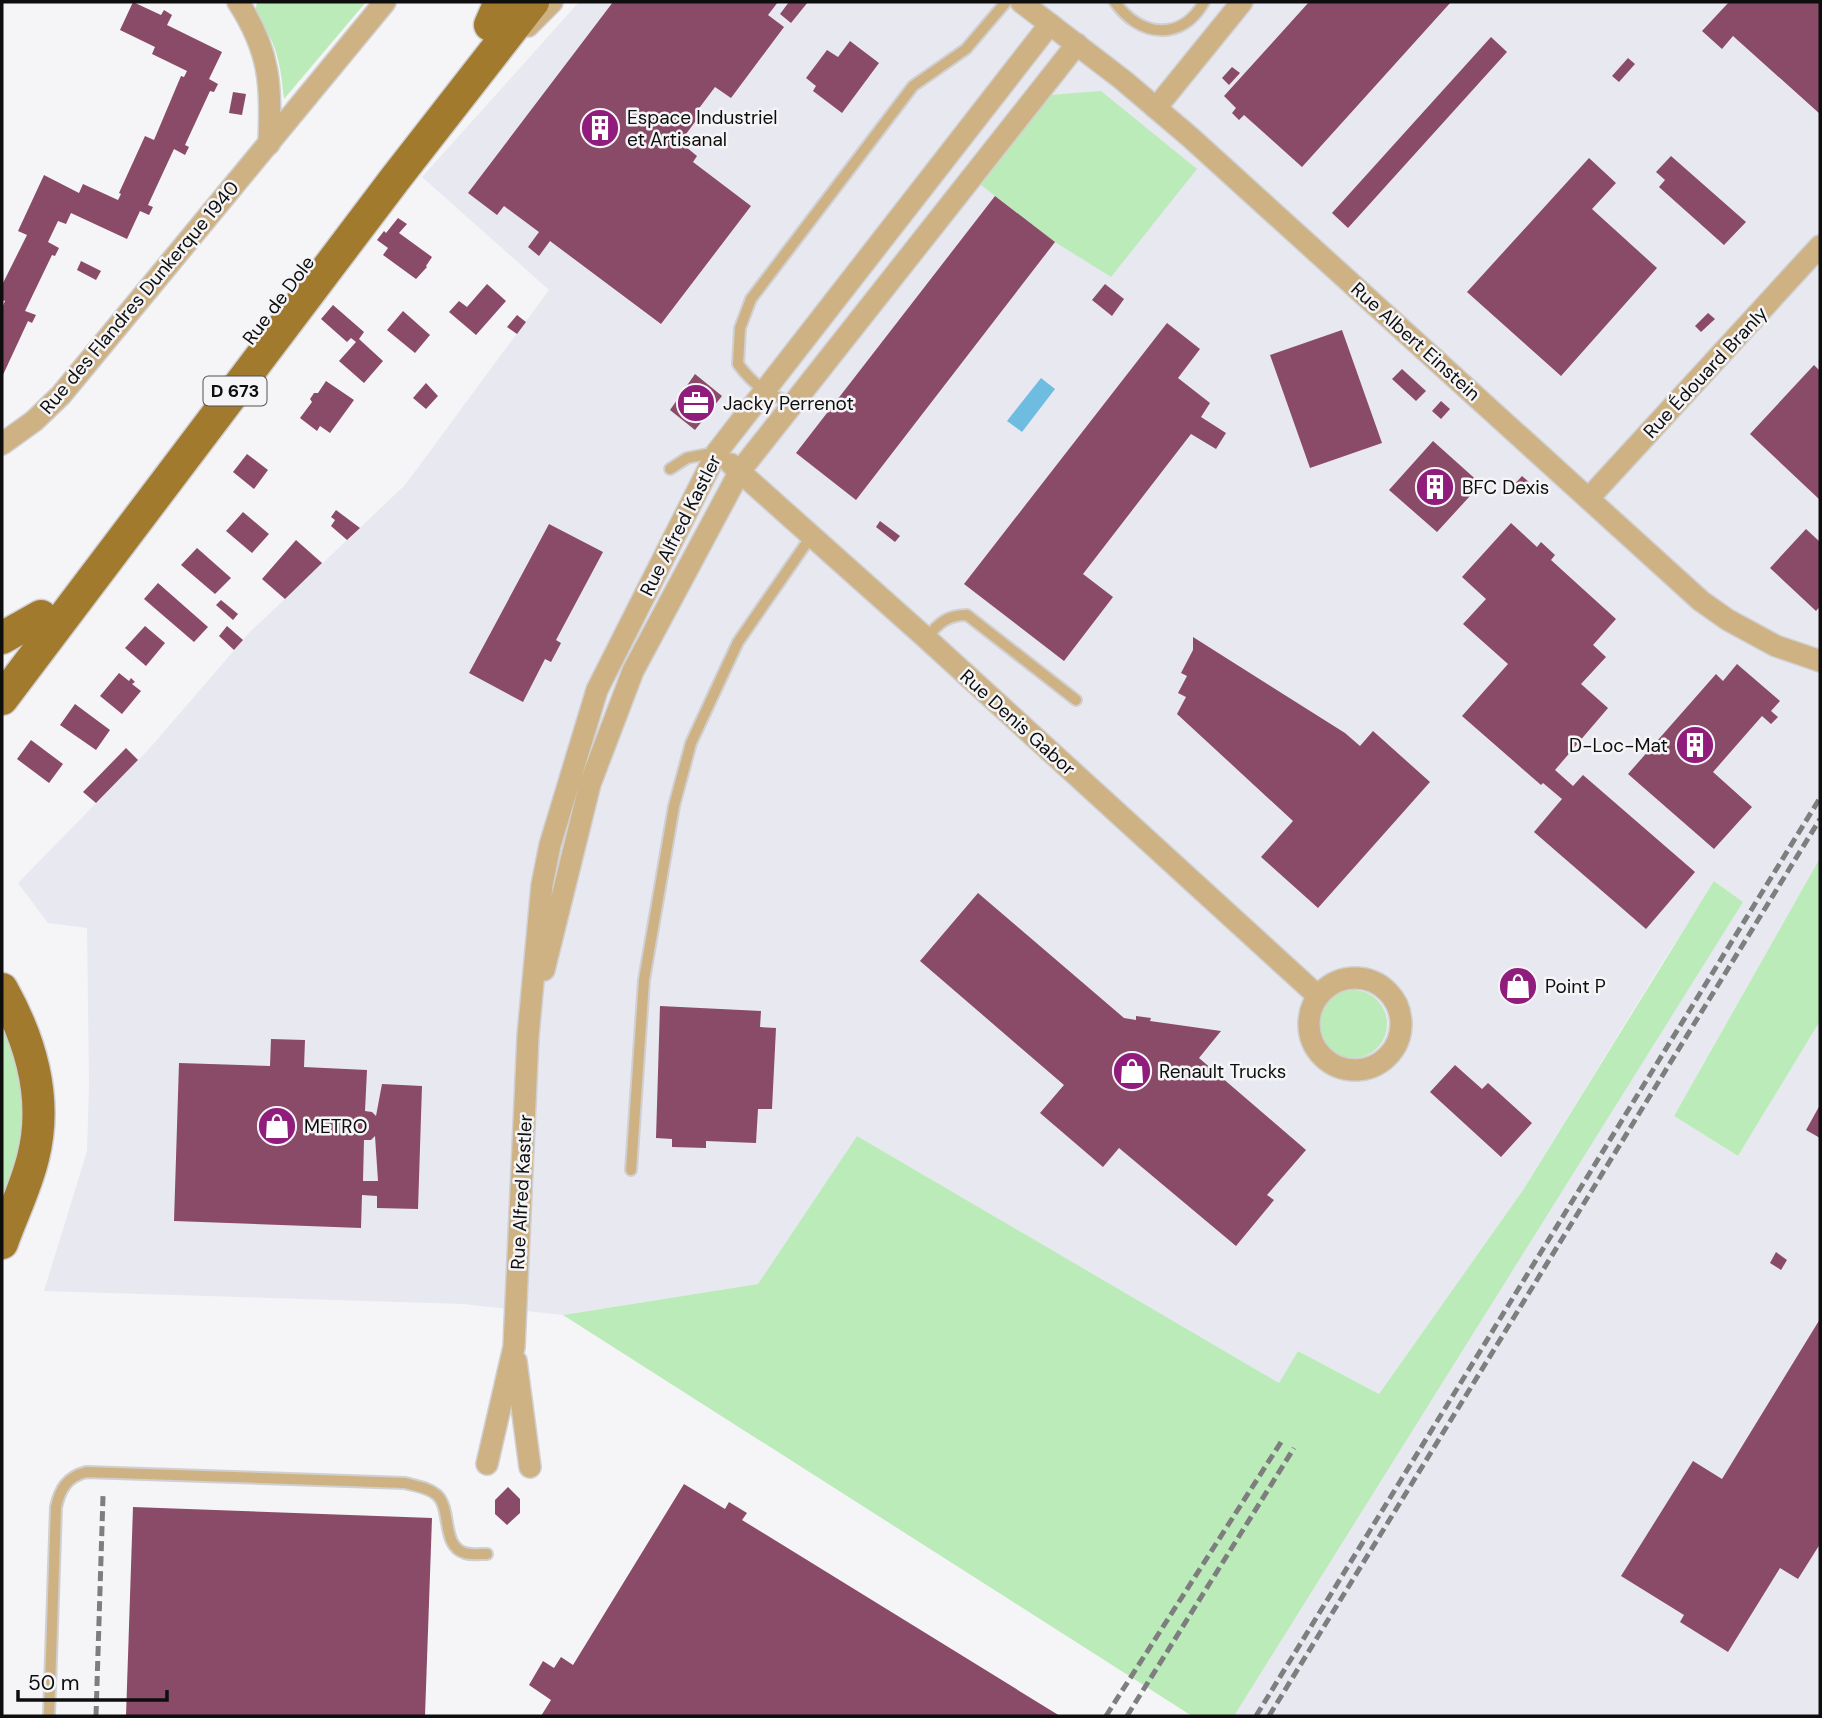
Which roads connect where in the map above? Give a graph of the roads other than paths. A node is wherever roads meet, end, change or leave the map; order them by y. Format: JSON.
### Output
{"nodes":[{"id":1,"x":238,"y":2,"type":"edge"},
{"id":2,"x":385,"y":2,"type":"edge"},
{"id":3,"x":533,"y":2,"type":"edge"},
{"id":4,"x":552,"y":2,"type":"edge"},
{"id":5,"x":1006,"y":2,"type":"edge"},
{"id":6,"x":1021,"y":2,"type":"edge"},
{"id":7,"x":1115,"y":2,"type":"edge"},
{"id":8,"x":1204,"y":2,"type":"edge"},
{"id":9,"x":1242,"y":2,"type":"edge"},
{"id":10,"x":500,"y":10,"type":"edge"},
{"id":11,"x":1050,"y":24,"type":"junction"},
{"id":12,"x":1077,"y":44,"type":"junction"},
{"id":13,"x":469,"y":83,"type":"junction"},
{"id":14,"x":1156,"y":108,"type":"junction"},
{"id":15,"x":269,"y":144,"type":"junction"},
{"id":16,"x":1820,"y":246,"type":"edge"},
{"id":17,"x":764,"y":392,"type":"junction"},
{"id":18,"x":793,"y":404,"type":"junction"},
{"id":19,"x":2,"y":443,"type":"edge"},
{"id":20,"x":717,"y":452,"type":"junction"},
{"id":21,"x":670,"y":469,"type":"dead end"},
{"id":22,"x":740,"y":471,"type":"junction"},
{"id":23,"x":1589,"y":498,"type":"junction"},
{"id":24,"x":812,"y":535,"type":"junction"},
{"id":25,"x":41,"y":616,"type":"junction"},
{"id":26,"x":2,"y":638,"type":"edge"},
{"id":27,"x":926,"y":638,"type":"junction"},
{"id":28,"x":1820,"y":661,"type":"edge"},
{"id":29,"x":4,"y":690,"type":"edge"},
{"id":30,"x":1076,"y":700,"type":"dead end"},
{"id":31,"x":2,"y":989,"type":"edge"},
{"id":32,"x":1318,"y":996,"type":"junction"},
{"id":33,"x":528,"y":1037,"type":"junction"},
{"id":34,"x":631,"y":1170,"type":"dead end"},
{"id":35,"x":2,"y":1243,"type":"edge"},
{"id":36,"x":514,"y":1347,"type":"junction"},
{"id":37,"x":487,"y":1464,"type":"dead end"},
{"id":38,"x":530,"y":1466,"type":"dead end"},
{"id":39,"x":487,"y":1554,"type":"dead end"},
{"id":40,"x":48,"y":1716,"type":"edge"}],
"edges":[{"from":1,"to":15,"type":"street"},
{"from":2,"to":15,"type":"street","name":"Rue des Flandres Dunkerque 1940"},
{"from":3,"to":13,"type":"main road","name":"Rue de Dole","number":"D 673"},
{"from":4,"to":13,"type":"street","name":"Rue de Dole"},
{"from":5,"to":17,"type":"lane"},
{"from":6,"to":11,"type":"street","name":"Rue Albert Einstein"},
{"from":7,"to":8,"type":"lane"},
{"from":9,"to":14,"type":"street"},
{"from":10,"to":25,"type":"main road","name":"Rue de Dole","number":"D 673"},
{"from":11,"to":12,"type":"street","name":"Rue Albert Einstein"},
{"from":11,"to":17,"type":"street","name":"Rue Alfred Kastler"},
{"from":12,"to":14,"type":"street","name":"Rue Albert Einstein"},
{"from":12,"to":18,"type":"street","name":"Rue Alfred Kastler"},
{"from":13,"to":29,"type":"main road","name":"Rue de Dole","number":"D 673"},
{"from":14,"to":23,"type":"street","name":"Rue Albert Einstein"},
{"from":15,"to":19,"type":"street","name":"Rue des Flandres Dunkerque 1940"},
{"from":16,"to":23,"type":"street","name":"Rue Édouard Branly"},
{"from":17,"to":18,"type":"lane"},
{"from":17,"to":20,"type":"street","name":"Rue Alfred Kastler"},
{"from":18,"to":22,"type":"street","name":"Rue Alfred Kastler"},
{"from":20,"to":21,"type":"lane"},
{"from":20,"to":22,"type":"street","name":"Rue Denis Gabor"},
{"from":20,"to":33,"type":"street","name":"Rue Alfred Kastler"},
{"from":22,"to":24,"type":"street","name":"Rue Denis Gabor"},
{"from":22,"to":33,"type":"street","name":"Rue Alfred Kastler"},
{"from":23,"to":28,"type":"street","name":"Rue Albert Einstein"},
{"from":24,"to":27,"type":"street","name":"Rue Denis Gabor"},
{"from":24,"to":34,"type":"lane"},
{"from":25,"to":26,"type":"main road"},
{"from":25,"to":29,"type":"main road","name":"Rue de Dole","number":"D 673"},
{"from":27,"to":30,"type":"lane"},
{"from":27,"to":32,"type":"street","name":"Rue Denis Gabor"},
{"from":31,"to":35,"type":"main road"},
{"from":32,"to":32,"type":"street"},
{"from":33,"to":36,"type":"street","name":"Rue Alfred Kastler"},
{"from":36,"to":37,"type":"street","name":"Rue Alfred Kastler"},
{"from":36,"to":38,"type":"street","name":"Rue Alfred Kastler"},
{"from":39,"to":40,"type":"lane"}]}
